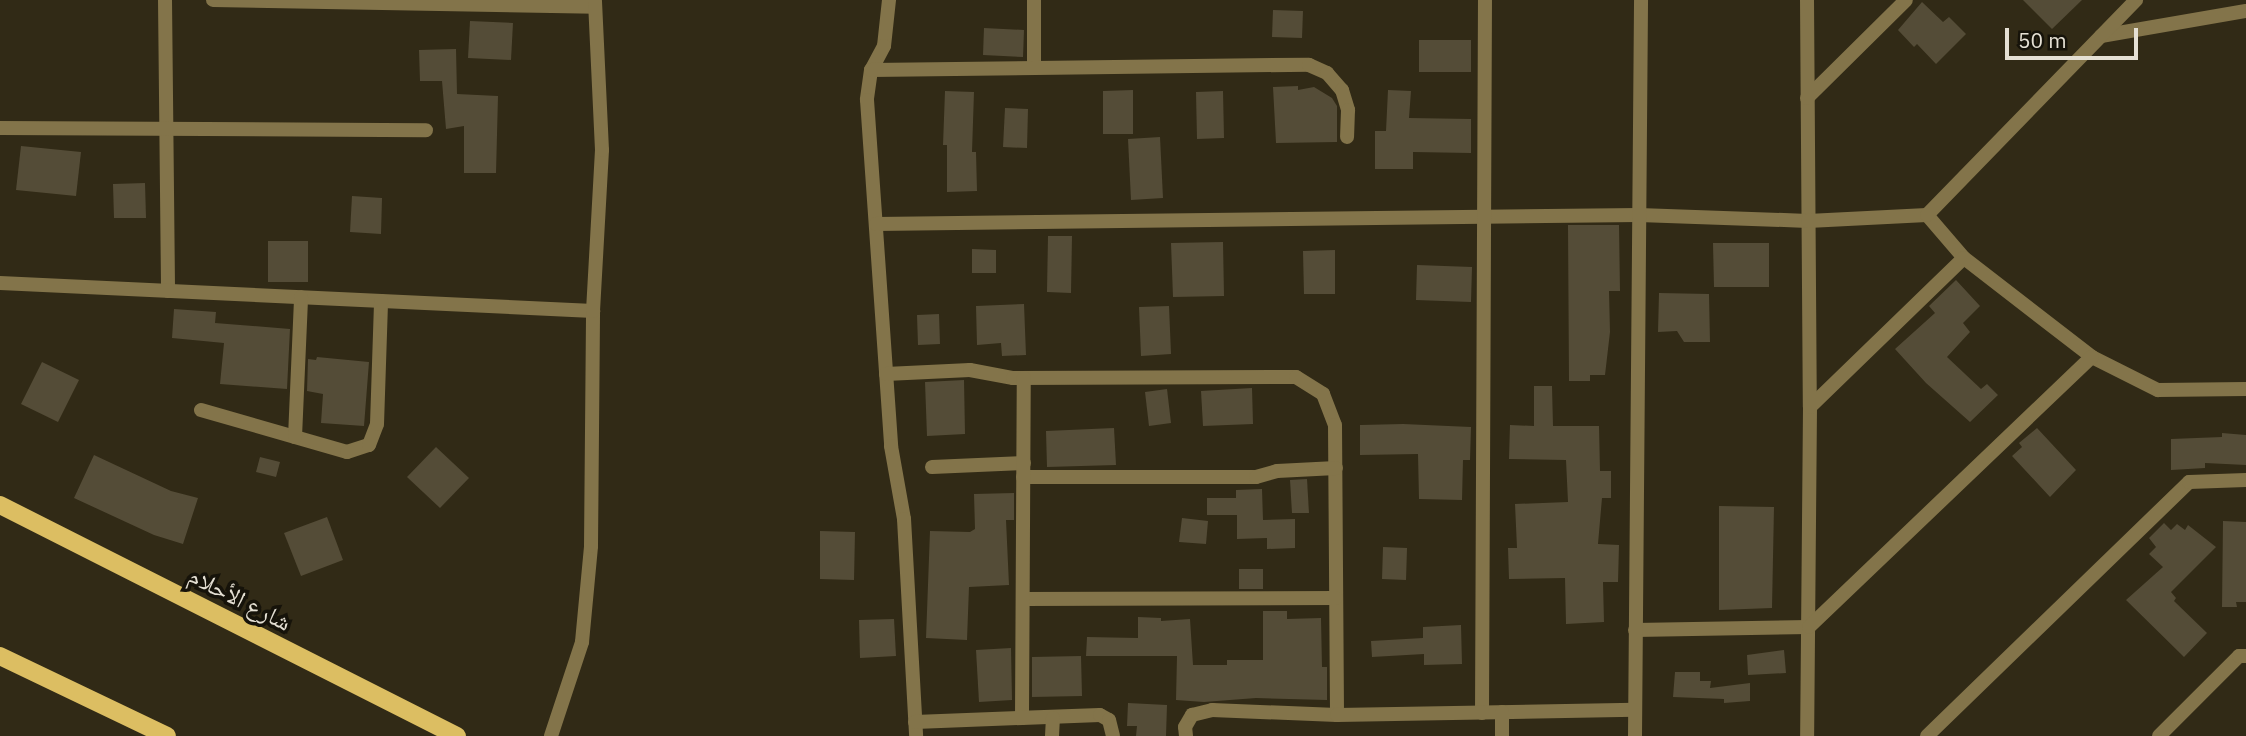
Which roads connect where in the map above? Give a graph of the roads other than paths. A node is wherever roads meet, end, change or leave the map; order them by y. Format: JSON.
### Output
{"nodes":[{"id":1,"x":165,"y":0,"type":"edge"},
{"id":2,"x":214,"y":0,"type":"edge"},
{"id":3,"x":889,"y":0,"type":"edge"},
{"id":4,"x":1034,"y":0,"type":"edge"},
{"id":5,"x":1485,"y":0,"type":"edge"},
{"id":6,"x":1641,"y":0,"type":"edge"},
{"id":7,"x":1807,"y":0,"type":"edge"},
{"id":8,"x":1906,"y":0,"type":"edge"},
{"id":9,"x":2136,"y":0,"type":"edge"},
{"id":10,"x":408,"y":2,"type":"edge"},
{"id":11,"x":595,"y":4,"type":"edge"},
{"id":12,"x":2246,"y":11,"type":"edge"},
{"id":13,"x":2101,"y":36,"type":"junction"},
{"id":14,"x":1034,"y":68,"type":"junction"},
{"id":15,"x":871,"y":70,"type":"junction"},
{"id":16,"x":1807,"y":98,"type":"junction"},
{"id":17,"x":0,"y":128,"type":"edge"},
{"id":18,"x":167,"y":129,"type":"junction"},
{"id":19,"x":426,"y":130,"type":"dead end"},
{"id":20,"x":1347,"y":137,"type":"dead end"},
{"id":21,"x":1639,"y":215,"type":"junction"},
{"id":22,"x":1927,"y":215,"type":"junction"},
{"id":23,"x":1484,"y":216,"type":"junction"},
{"id":24,"x":1808,"y":221,"type":"junction"},
{"id":25,"x":876,"y":224,"type":"junction"},
{"id":26,"x":1964,"y":258,"type":"junction"},
{"id":27,"x":0,"y":283,"type":"edge"},
{"id":28,"x":168,"y":291,"type":"junction"},
{"id":29,"x":301,"y":297,"type":"junction"},
{"id":30,"x":381,"y":301,"type":"junction"},
{"id":31,"x":593,"y":311,"type":"junction"},
{"id":32,"x":2092,"y":356,"type":"junction"},
{"id":33,"x":886,"y":374,"type":"junction"},
{"id":34,"x":1024,"y":378,"type":"junction"},
{"id":35,"x":2246,"y":389,"type":"edge"},
{"id":36,"x":1810,"y":407,"type":"junction"},
{"id":37,"x":201,"y":410,"type":"dead end"},
{"id":38,"x":295,"y":437,"type":"junction"},
{"id":39,"x":932,"y":467,"type":"dead end"},
{"id":40,"x":1336,"y":468,"type":"junction"},
{"id":41,"x":1024,"y":470,"type":"junction"},
{"id":42,"x":2246,"y":480,"type":"edge"},
{"id":43,"x":0,"y":505,"type":"edge"},
{"id":44,"x":1336,"y":598,"type":"junction"},
{"id":45,"x":1023,"y":599,"type":"junction"},
{"id":46,"x":1809,"y":627,"type":"junction"},
{"id":47,"x":1635,"y":630,"type":"junction"},
{"id":48,"x":0,"y":656,"type":"edge"},
{"id":49,"x":2246,"y":656,"type":"edge"},
{"id":50,"x":1635,"y":710,"type":"junction"},
{"id":51,"x":1502,"y":712,"type":"junction"},
{"id":52,"x":1482,"y":713,"type":"junction"},
{"id":53,"x":1337,"y":715,"type":"junction"},
{"id":54,"x":1022,"y":718,"type":"junction"},
{"id":55,"x":1053,"y":718,"type":"junction"},
{"id":56,"x":915,"y":729,"type":"edge"},
{"id":57,"x":167,"y":736,"type":"edge"},
{"id":58,"x":457,"y":736,"type":"edge"},
{"id":59,"x":551,"y":736,"type":"edge"},
{"id":60,"x":1052,"y":736,"type":"edge"},
{"id":61,"x":1113,"y":736,"type":"edge"},
{"id":62,"x":1186,"y":736,"type":"edge"},
{"id":63,"x":1502,"y":736,"type":"edge"},
{"id":64,"x":1634,"y":736,"type":"edge"},
{"id":65,"x":1807,"y":736,"type":"edge"},
{"id":66,"x":1927,"y":736,"type":"edge"},
{"id":67,"x":2159,"y":736,"type":"edge"}],
"edges":[{"from":1,"to":18,"type":"street"},
{"from":2,"to":10,"type":"street"},
{"from":3,"to":15,"type":"street"},
{"from":4,"to":14,"type":"street"},
{"from":5,"to":23,"type":"street"},
{"from":6,"to":21,"type":"street"},
{"from":7,"to":16,"type":"street"},
{"from":8,"to":16,"type":"street"},
{"from":9,"to":13,"type":"street"},
{"from":10,"to":11,"type":"street"},
{"from":11,"to":31,"type":"street"},
{"from":12,"to":13,"type":"street"},
{"from":13,"to":22,"type":"street"},
{"from":14,"to":15,"type":"street"},
{"from":14,"to":20,"type":"street"},
{"from":15,"to":25,"type":"street"},
{"from":16,"to":24,"type":"street"},
{"from":17,"to":18,"type":"street"},
{"from":18,"to":19,"type":"street"},
{"from":18,"to":28,"type":"street"},
{"from":21,"to":23,"type":"street"},
{"from":21,"to":24,"type":"street"},
{"from":21,"to":47,"type":"street"},
{"from":22,"to":24,"type":"street"},
{"from":22,"to":26,"type":"street"},
{"from":23,"to":25,"type":"street"},
{"from":23,"to":52,"type":"street"},
{"from":24,"to":36,"type":"street"},
{"from":25,"to":33,"type":"street"},
{"from":26,"to":32,"type":"street"},
{"from":26,"to":36,"type":"street"},
{"from":27,"to":28,"type":"street"},
{"from":28,"to":29,"type":"street"},
{"from":29,"to":30,"type":"street"},
{"from":29,"to":38,"type":"street"},
{"from":30,"to":31,"type":"street"},
{"from":30,"to":38,"type":"street"},
{"from":31,"to":59,"type":"street"},
{"from":32,"to":35,"type":"street"},
{"from":32,"to":46,"type":"street"},
{"from":33,"to":34,"type":"street"},
{"from":33,"to":56,"type":"street"},
{"from":34,"to":40,"type":"street"},
{"from":34,"to":41,"type":"street"},
{"from":36,"to":46,"type":"street"},
{"from":37,"to":38,"type":"street"},
{"from":39,"to":41,"type":"street"},
{"from":40,"to":41,"type":"street"},
{"from":40,"to":44,"type":"street"},
{"from":41,"to":45,"type":"street"},
{"from":42,"to":66,"type":"street"},
{"from":43,"to":58,"type":"main road","name":"شارع الأحلام"},
{"from":44,"to":45,"type":"street"},
{"from":44,"to":53,"type":"street"},
{"from":45,"to":54,"type":"street"},
{"from":46,"to":47,"type":"street"},
{"from":46,"to":65,"type":"street"},
{"from":47,"to":50,"type":"street"},
{"from":48,"to":57,"type":"main road"},
{"from":49,"to":67,"type":"street"},
{"from":50,"to":51,"type":"street"},
{"from":50,"to":64,"type":"street"},
{"from":51,"to":52,"type":"street"},
{"from":51,"to":63,"type":"street"},
{"from":52,"to":53,"type":"street"},
{"from":53,"to":62,"type":"street"},
{"from":54,"to":55,"type":"street"},
{"from":54,"to":56,"type":"street"},
{"from":55,"to":60,"type":"street"},
{"from":55,"to":61,"type":"street"}]}
